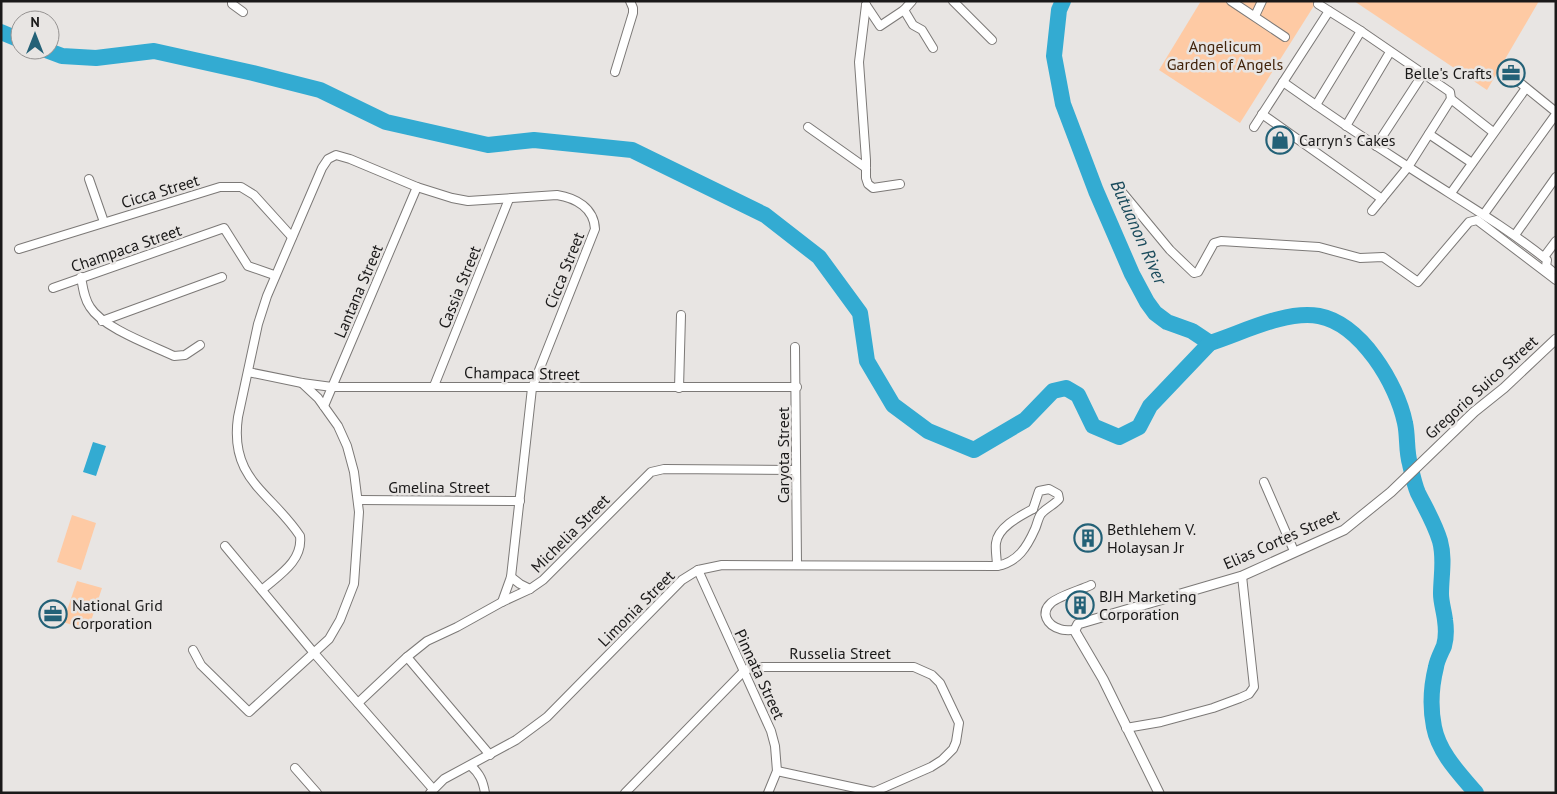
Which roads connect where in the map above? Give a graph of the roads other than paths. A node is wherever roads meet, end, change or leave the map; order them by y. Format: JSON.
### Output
{"nodes":[{"id":1,"x":232,"y":1,"type":"edge"},
{"id":2,"x":630,"y":1,"type":"edge"},
{"id":3,"x":912,"y":1,"type":"edge"},
{"id":4,"x":953,"y":1,"type":"edge"},
{"id":5,"x":1231,"y":1,"type":"edge"},
{"id":6,"x":1262,"y":1,"type":"edge"},
{"id":7,"x":865,"y":3,"type":"edge"},
{"id":8,"x":1318,"y":4,"type":"dead end"},
{"id":9,"x":904,"y":10,"type":"junction"},
{"id":10,"x":1329,"y":11,"type":"junction"},
{"id":11,"x":244,"y":12,"type":"dead end"},
{"id":12,"x":1255,"y":16,"type":"junction"},
{"id":13,"x":1361,"y":31,"type":"junction"},
{"id":14,"x":1285,"y":37,"type":"dead end"},
{"id":15,"x":992,"y":40,"type":"dead end"},
{"id":16,"x":934,"y":48,"type":"dead end"},
{"id":17,"x":1390,"y":52,"type":"junction"},
{"id":18,"x":1503,"y":69,"type":"dead end"},
{"id":19,"x":615,"y":72,"type":"dead end"},
{"id":20,"x":1423,"y":74,"type":"junction"},
{"id":21,"x":1283,"y":82,"type":"junction"},
{"id":22,"x":1526,"y":88,"type":"junction"},
{"id":23,"x":1451,"y":98,"type":"junction"},
{"id":24,"x":1316,"y":105,"type":"junction"},
{"id":25,"x":1556,"y":113,"type":"edge"},
{"id":26,"x":1262,"y":114,"type":"junction"},
{"id":27,"x":1346,"y":126,"type":"junction"},
{"id":28,"x":808,"y":127,"type":"dead end"},
{"id":29,"x":1254,"y":127,"type":"dead end"},
{"id":30,"x":1493,"y":132,"type":"junction"},
{"id":31,"x":1429,"y":134,"type":"junction"},
{"id":32,"x":1376,"y":146,"type":"junction"},
{"id":33,"x":1472,"y":163,"type":"junction"},
{"id":34,"x":1408,"y":167,"type":"junction"},
{"id":35,"x":866,"y":168,"type":"junction"},
{"id":36,"x":1556,"y":177,"type":"edge"},
{"id":37,"x":89,"y":179,"type":"dead end"},
{"id":38,"x":900,"y":184,"type":"dead end"},
{"id":39,"x":417,"y":187,"type":"junction"},
{"id":40,"x":1122,"y":192,"type":"dead end"},
{"id":41,"x":1451,"y":193,"type":"junction"},
{"id":42,"x":509,"y":199,"type":"junction"},
{"id":43,"x":1382,"y":199,"type":"junction"},
{"id":44,"x":1372,"y":211,"type":"dead end"},
{"id":45,"x":1484,"y":214,"type":"junction"},
{"id":46,"x":104,"y":222,"type":"junction"},
{"id":47,"x":1515,"y":235,"type":"junction"},
{"id":48,"x":292,"y":236,"type":"junction"},
{"id":49,"x":1556,"y":241,"type":"edge"},
{"id":50,"x":19,"y":249,"type":"dead end"},
{"id":51,"x":1545,"y":259,"type":"junction"},
{"id":52,"x":1556,"y":260,"type":"edge"},
{"id":53,"x":1556,"y":274,"type":"edge"},
{"id":54,"x":274,"y":276,"type":"junction"},
{"id":55,"x":81,"y":277,"type":"junction"},
{"id":56,"x":222,"y":277,"type":"dead end"},
{"id":57,"x":1556,"y":280,"type":"edge"},
{"id":58,"x":53,"y":288,"type":"dead end"},
{"id":59,"x":681,"y":315,"type":"dead end"},
{"id":60,"x":102,"y":321,"type":"junction"},
{"id":61,"x":1556,"y":339,"type":"edge"},
{"id":62,"x":200,"y":345,"type":"dead end"},
{"id":63,"x":796,"y":347,"type":"dead end"},
{"id":64,"x":248,"y":372,"type":"junction"},
{"id":65,"x":302,"y":383,"type":"junction"},
{"id":66,"x":434,"y":386,"type":"junction"},
{"id":67,"x":332,"y":387,"type":"junction"},
{"id":68,"x":796,"y":387,"type":"junction"},
{"id":69,"x":532,"y":388,"type":"junction"},
{"id":70,"x":679,"y":388,"type":"junction"},
{"id":71,"x":324,"y":406,"type":"junction"},
{"id":72,"x":1427,"y":456,"type":"joint"},
{"id":73,"x":796,"y":470,"type":"junction"},
{"id":74,"x":1264,"y":482,"type":"dead end"},
{"id":75,"x":358,"y":500,"type":"junction"},
{"id":76,"x":520,"y":501,"type":"junction"},
{"id":77,"x":1033,"y":509,"type":"junction"},
{"id":78,"x":1041,"y":515,"type":"junction"},
{"id":79,"x":225,"y":546,"type":"dead end"},
{"id":80,"x":1294,"y":552,"type":"junction"},
{"id":81,"x":797,"y":564,"type":"junction"},
{"id":82,"x":997,"y":566,"type":"junction"},
{"id":83,"x":698,"y":570,"type":"junction"},
{"id":84,"x":1242,"y":576,"type":"junction"},
{"id":85,"x":512,"y":577,"type":"junction"},
{"id":86,"x":1091,"y":585,"type":"dead end"},
{"id":87,"x":530,"y":589,"type":"junction"},
{"id":88,"x":262,"y":590,"type":"junction"},
{"id":89,"x":502,"y":602,"type":"junction"},
{"id":90,"x":1075,"y":630,"type":"junction"},
{"id":91,"x":193,"y":650,"type":"dead end"},
{"id":92,"x":314,"y":653,"type":"junction"},
{"id":93,"x":407,"y":656,"type":"junction"},
{"id":94,"x":744,"y":672,"type":"junction"},
{"id":95,"x":358,"y":703,"type":"junction"},
{"id":96,"x":1126,"y":728,"type":"junction"},
{"id":97,"x":490,"y":755,"type":"junction"},
{"id":98,"x":471,"y":766,"type":"junction"},
{"id":99,"x":295,"y":768,"type":"dead end"},
{"id":100,"x":777,"y":771,"type":"junction"},
{"id":101,"x":431,"y":791,"type":"edge"},
{"id":102,"x":874,"y":792,"type":"edge"},
{"id":103,"x":317,"y":793,"type":"edge"},
{"id":104,"x":485,"y":793,"type":"edge"},
{"id":105,"x":625,"y":793,"type":"edge"},
{"id":106,"x":768,"y":793,"type":"edge"},
{"id":107,"x":1159,"y":793,"type":"edge"}],
"edges":[{"from":1,"to":11,"type":"street"},
{"from":2,"to":19,"type":"street"},
{"from":3,"to":9,"type":"street"},
{"from":4,"to":15,"type":"street"},
{"from":5,"to":12,"type":"street"},
{"from":6,"to":12,"type":"street"},
{"from":7,"to":9,"type":"street"},
{"from":7,"to":35,"type":"street"},
{"from":8,"to":10,"type":"street"},
{"from":9,"to":16,"type":"street"},
{"from":10,"to":13,"type":"street"},
{"from":10,"to":21,"type":"street"},
{"from":12,"to":14,"type":"street"},
{"from":13,"to":17,"type":"street"},
{"from":13,"to":24,"type":"street"},
{"from":17,"to":20,"type":"street"},
{"from":17,"to":27,"type":"street"},
{"from":18,"to":22,"type":"street"},
{"from":20,"to":23,"type":"street"},
{"from":20,"to":32,"type":"street"},
{"from":21,"to":24,"type":"street"},
{"from":21,"to":26,"type":"street"},
{"from":22,"to":25,"type":"street"},
{"from":22,"to":30,"type":"street"},
{"from":23,"to":30,"type":"street"},
{"from":23,"to":31,"type":"street"},
{"from":24,"to":27,"type":"street"},
{"from":25,"to":45,"type":"street"},
{"from":26,"to":29,"type":"street"},
{"from":26,"to":43,"type":"street"},
{"from":27,"to":32,"type":"street"},
{"from":28,"to":35,"type":"street"},
{"from":30,"to":33,"type":"street"},
{"from":31,"to":33,"type":"street"},
{"from":31,"to":34,"type":"street"},
{"from":32,"to":34,"type":"street"},
{"from":33,"to":41,"type":"street"},
{"from":34,"to":41,"type":"street"},
{"from":34,"to":43,"type":"street"},
{"from":35,"to":38,"type":"street"},
{"from":36,"to":47,"type":"street"},
{"from":37,"to":46,"type":"street"},
{"from":39,"to":42,"type":"street","name":"Cicca Street"},
{"from":39,"to":48,"type":"street","name":"Cicca Street"},
{"from":39,"to":67,"type":"street","name":"Lantana Street"},
{"from":40,"to":57,"type":"street"},
{"from":41,"to":45,"type":"street"},
{"from":42,"to":66,"type":"street","name":"Cassia Street"},
{"from":42,"to":69,"type":"street","name":"Cicca Street"},
{"from":43,"to":44,"type":"street"},
{"from":45,"to":47,"type":"street"},
{"from":46,"to":48,"type":"street","name":"Cicca Street"},
{"from":46,"to":50,"type":"street","name":"Cicca Street"},
{"from":47,"to":51,"type":"street"},
{"from":48,"to":54,"type":"street","name":"Cicca Street"},
{"from":49,"to":51,"type":"street"},
{"from":51,"to":52,"type":"street"},
{"from":51,"to":53,"type":"street"},
{"from":54,"to":55,"type":"street","name":"Champaca Street"},
{"from":54,"to":64,"type":"street","name":"Cicca Street"},
{"from":55,"to":58,"type":"street","name":"Champaca Street"},
{"from":55,"to":60,"type":"street"},
{"from":56,"to":60,"type":"street"},
{"from":59,"to":70,"type":"street"},
{"from":60,"to":62,"type":"street"},
{"from":61,"to":72,"type":"street","name":"Gregorio Suico Street"},
{"from":63,"to":68,"type":"street","name":"Caryota Street"},
{"from":64,"to":65,"type":"street","name":"Champaca Street"},
{"from":64,"to":88,"type":"street","name":"Cicca Street"},
{"from":65,"to":67,"type":"street","name":"Champaca Street"},
{"from":65,"to":71,"type":"street"},
{"from":66,"to":67,"type":"street","name":"Champaca Street"},
{"from":66,"to":69,"type":"street","name":"Champaca Street"},
{"from":67,"to":71,"type":"street","name":"Lantana Street"},
{"from":68,"to":70,"type":"street","name":"Champaca Street"},
{"from":68,"to":73,"type":"street","name":"Caryota Street"},
{"from":69,"to":70,"type":"street","name":"Champaca Street"},
{"from":69,"to":76,"type":"street","name":"Cicca Street"},
{"from":71,"to":75,"type":"street"},
{"from":72,"to":80,"type":"street","name":"Elias Cortes Street"},
{"from":73,"to":81,"type":"street","name":"Caryota Street"},
{"from":73,"to":87,"type":"street","name":"Michelia Street"},
{"from":74,"to":80,"type":"street"},
{"from":75,"to":76,"type":"street","name":"Gmelina Street"},
{"from":75,"to":92,"type":"street"},
{"from":76,"to":85,"type":"street","name":"Cicca Street"},
{"from":77,"to":78,"type":"street"},
{"from":77,"to":78,"type":"street"},
{"from":77,"to":82,"type":"street"},
{"from":78,"to":82,"type":"street","name":"Limonia Street"},
{"from":79,"to":88,"type":"street"},
{"from":80,"to":84,"type":"street","name":"Elias Cortes Street"},
{"from":81,"to":82,"type":"street","name":"Limonia Street"},
{"from":81,"to":83,"type":"street","name":"Limonia Street"},
{"from":83,"to":94,"type":"street","name":"Pinnata Street"},
{"from":83,"to":97,"type":"street","name":"Limonia Street"},
{"from":84,"to":90,"type":"street","name":"Elias Cortes Street"},
{"from":84,"to":96,"type":"street"},
{"from":85,"to":87,"type":"street"},
{"from":85,"to":89,"type":"street","name":"Cicca Street"},
{"from":86,"to":90,"type":"street"},
{"from":87,"to":89,"type":"street","name":"Michelia Street"},
{"from":88,"to":92,"type":"street"},
{"from":89,"to":93,"type":"street","name":"Michelia Street"},
{"from":90,"to":96,"type":"street"},
{"from":91,"to":92,"type":"street"},
{"from":92,"to":95,"type":"street"},
{"from":93,"to":95,"type":"street","name":"Michelia Street"},
{"from":93,"to":97,"type":"street"},
{"from":94,"to":100,"type":"street","name":"Pinnata Street"},
{"from":94,"to":102,"type":"street","name":"Russelia Street"},
{"from":94,"to":105,"type":"street"},
{"from":95,"to":101,"type":"street"},
{"from":96,"to":107,"type":"street"},
{"from":97,"to":98,"type":"street","name":"Limonia Street"},
{"from":98,"to":101,"type":"street","name":"Limonia Street"},
{"from":98,"to":104,"type":"street"},
{"from":99,"to":103,"type":"street"},
{"from":100,"to":102,"type":"street","name":"Russelia Street"},
{"from":100,"to":106,"type":"street","name":"Pinnata Street"}]}
